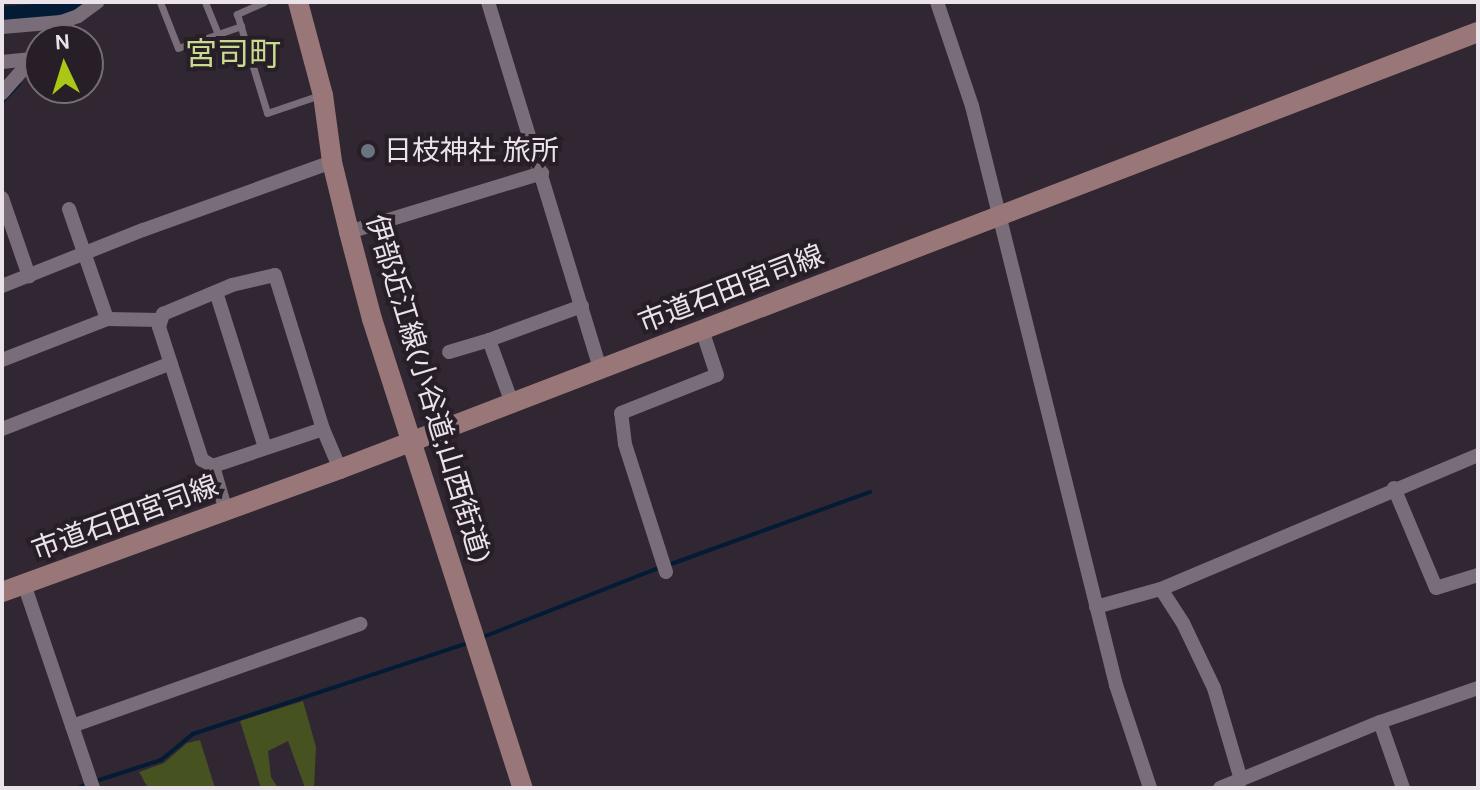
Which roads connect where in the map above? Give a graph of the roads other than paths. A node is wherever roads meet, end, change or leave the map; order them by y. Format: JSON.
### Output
{"nodes":[{"id":1,"x":97,"y":2,"type":"edge"},
{"id":2,"x":160,"y":2,"type":"edge"},
{"id":3,"x":205,"y":2,"type":"edge"},
{"id":4,"x":264,"y":2,"type":"edge"},
{"id":5,"x":298,"y":2,"type":"edge"},
{"id":6,"x":488,"y":2,"type":"edge"},
{"id":7,"x":937,"y":2,"type":"edge"},
{"id":8,"x":61,"y":22,"type":"joint"},
{"id":9,"x":241,"y":26,"type":"junction"},
{"id":10,"x":2,"y":27,"type":"edge"},
{"id":11,"x":1478,"y":32,"type":"edge"},
{"id":12,"x":218,"y":34,"type":"junction"},
{"id":13,"x":24,"y":57,"type":"edge"},
{"id":14,"x":2,"y":62,"type":"edge"},
{"id":15,"x":24,"y":68,"type":"edge"},
{"id":16,"x":2,"y":93,"type":"edge"},
{"id":17,"x":323,"y":95,"type":"junction"},
{"id":18,"x":332,"y":162,"type":"junction"},
{"id":19,"x":542,"y":173,"type":"junction"},
{"id":20,"x":2,"y":198,"type":"edge"},
{"id":21,"x":69,"y":209,"type":"dead end"},
{"id":22,"x":999,"y":215,"type":"junction"},
{"id":23,"x":349,"y":232,"type":"junction"},
{"id":24,"x":83,"y":255,"type":"junction"},
{"id":25,"x":29,"y":276,"type":"junction"},
{"id":26,"x":2,"y":286,"type":"edge"},
{"id":27,"x":216,"y":292,"type":"junction"},
{"id":28,"x":582,"y":306,"type":"junction"},
{"id":29,"x":107,"y":319,"type":"junction"},
{"id":30,"x":160,"y":320,"type":"junction"},
{"id":31,"x":702,"y":330,"type":"junction"},
{"id":32,"x":489,"y":340,"type":"junction"},
{"id":33,"x":449,"y":352,"type":"dead end"},
{"id":34,"x":2,"y":360,"type":"edge"},
{"id":35,"x":171,"y":363,"type":"junction"},
{"id":36,"x":600,"y":369,"type":"junction"},
{"id":37,"x":512,"y":403,"type":"junction"},
{"id":38,"x":2,"y":429,"type":"edge"},
{"id":39,"x":323,"y":429,"type":"junction"},
{"id":40,"x":411,"y":439,"type":"junction"},
{"id":41,"x":265,"y":447,"type":"junction"},
{"id":42,"x":1478,"y":455,"type":"edge"},
{"id":43,"x":213,"y":466,"type":"junction"},
{"id":44,"x":340,"y":469,"type":"junction"},
{"id":45,"x":1394,"y":488,"type":"junction"},
{"id":46,"x":226,"y":511,"type":"junction"},
{"id":47,"x":666,"y":572,"type":"dead end"},
{"id":48,"x":1478,"y":575,"type":"edge"},
{"id":49,"x":24,"y":584,"type":"junction"},
{"id":50,"x":1161,"y":589,"type":"junction"},
{"id":51,"x":2,"y":592,"type":"edge"},
{"id":52,"x":1096,"y":607,"type":"junction"},
{"id":53,"x":360,"y":624,"type":"dead end"},
{"id":54,"x":1478,"y":688,"type":"edge"},
{"id":55,"x":1380,"y":722,"type":"junction"},
{"id":56,"x":72,"y":726,"type":"junction"},
{"id":57,"x":1241,"y":780,"type":"junction"},
{"id":58,"x":93,"y":788,"type":"edge"},
{"id":59,"x":523,"y":788,"type":"edge"},
{"id":60,"x":1150,"y":788,"type":"edge"},
{"id":61,"x":1220,"y":788,"type":"edge"},
{"id":62,"x":1403,"y":788,"type":"edge"}],
"edges":[{"from":1,"to":8,"type":"street"},
{"from":2,"to":12,"type":"lane"},
{"from":3,"to":12,"type":"lane"},
{"from":4,"to":9,"type":"lane"},
{"from":5,"to":17,"type":"street","name":"伊部近江線(小谷道;山西街道)"},
{"from":6,"to":19,"type":"street"},
{"from":7,"to":22,"type":"street"},
{"from":8,"to":10,"type":"street"},
{"from":9,"to":12,"type":"lane"},
{"from":9,"to":17,"type":"lane"},
{"from":11,"to":22,"type":"street","name":"市道石田宮司線"},
{"from":13,"to":14,"type":"street"},
{"from":15,"to":16,"type":"street"},
{"from":17,"to":18,"type":"street","name":"伊部近江線(小谷道;山西街道)"},
{"from":18,"to":23,"type":"street","name":"伊部近江線(小谷道;山西街道)"},
{"from":18,"to":24,"type":"street"},
{"from":19,"to":23,"type":"street"},
{"from":19,"to":28,"type":"street"},
{"from":20,"to":25,"type":"street"},
{"from":21,"to":24,"type":"street"},
{"from":22,"to":31,"type":"street","name":"市道石田宮司線"},
{"from":22,"to":52,"type":"street"},
{"from":23,"to":40,"type":"street","name":"伊部近江線(小谷道;山西街道)"},
{"from":24,"to":25,"type":"street"},
{"from":24,"to":29,"type":"street"},
{"from":25,"to":26,"type":"street"},
{"from":27,"to":30,"type":"street"},
{"from":27,"to":39,"type":"street"},
{"from":27,"to":41,"type":"street"},
{"from":28,"to":32,"type":"street"},
{"from":28,"to":36,"type":"street"},
{"from":29,"to":30,"type":"street"},
{"from":29,"to":34,"type":"street"},
{"from":30,"to":35,"type":"street"},
{"from":31,"to":36,"type":"street","name":"市道石田宮司線"},
{"from":31,"to":47,"type":"street"},
{"from":32,"to":33,"type":"street"},
{"from":32,"to":37,"type":"street"},
{"from":35,"to":38,"type":"street"},
{"from":35,"to":43,"type":"street"},
{"from":36,"to":37,"type":"street","name":"市道石田宮司線"},
{"from":37,"to":40,"type":"street","name":"市道石田宮司線"},
{"from":39,"to":41,"type":"street"},
{"from":39,"to":44,"type":"street"},
{"from":40,"to":44,"type":"street","name":"市道石田宮司線"},
{"from":40,"to":59,"type":"street","name":"伊部近江線(小谷道;山西街道)"},
{"from":41,"to":43,"type":"street"},
{"from":42,"to":45,"type":"street"},
{"from":43,"to":46,"type":"street"},
{"from":44,"to":46,"type":"street","name":"市道石田宮司線"},
{"from":45,"to":48,"type":"street"},
{"from":45,"to":50,"type":"street"},
{"from":46,"to":49,"type":"street","name":"市道石田宮司線"},
{"from":49,"to":51,"type":"street","name":"市道石田宮司線"},
{"from":49,"to":56,"type":"street"},
{"from":50,"to":52,"type":"street"},
{"from":50,"to":57,"type":"street"},
{"from":52,"to":60,"type":"street"},
{"from":53,"to":56,"type":"street"},
{"from":54,"to":55,"type":"street"},
{"from":55,"to":57,"type":"street"},
{"from":55,"to":62,"type":"street"},
{"from":56,"to":58,"type":"street"},
{"from":57,"to":61,"type":"street"}]}
